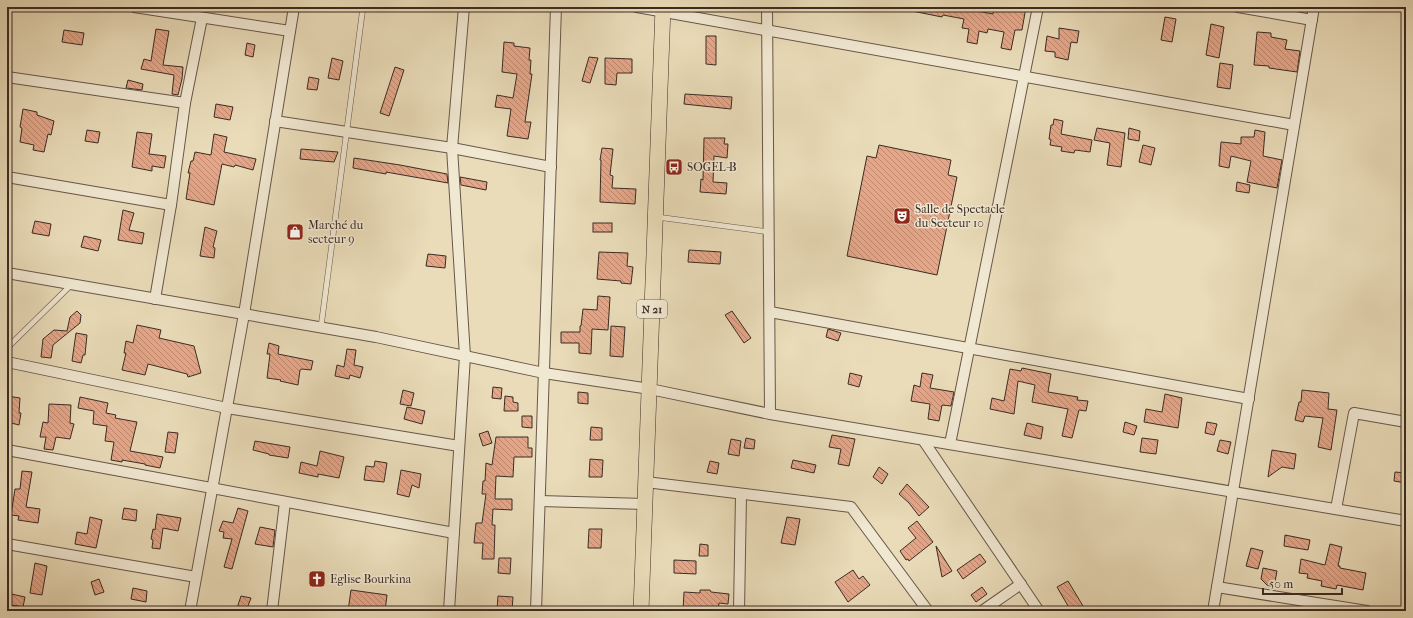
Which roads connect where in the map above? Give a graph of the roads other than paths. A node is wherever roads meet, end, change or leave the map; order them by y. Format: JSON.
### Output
{"nodes":[{"id":1,"x":134,"y":7,"type":"edge"},
{"id":2,"x":294,"y":7,"type":"edge"},
{"id":3,"x":362,"y":7,"type":"edge"},
{"id":4,"x":464,"y":7,"type":"edge"},
{"id":5,"x":556,"y":7,"type":"edge"},
{"id":6,"x":637,"y":7,"type":"edge"},
{"id":7,"x":767,"y":7,"type":"edge"},
{"id":8,"x":1038,"y":7,"type":"edge"},
{"id":9,"x":1238,"y":7,"type":"edge"},
{"id":10,"x":1314,"y":7,"type":"edge"},
{"id":11,"x":663,"y":9,"type":"edge"},
{"id":12,"x":202,"y":18,"type":"junction"},
{"id":13,"x":1312,"y":20,"type":"junction"},
{"id":14,"x":767,"y":30,"type":"junction"},
{"id":15,"x":290,"y":31,"type":"junction"},
{"id":16,"x":1024,"y":76,"type":"junction"},
{"id":17,"x":7,"y":77,"type":"edge"},
{"id":18,"x":185,"y":103,"type":"junction"},
{"id":19,"x":275,"y":121,"type":"junction"},
{"id":20,"x":1294,"y":125,"type":"junction"},
{"id":21,"x":347,"y":132,"type":"junction"},
{"id":22,"x":452,"y":148,"type":"junction"},
{"id":23,"x":552,"y":167,"type":"junction"},
{"id":24,"x":7,"y":176,"type":"edge"},
{"id":25,"x":171,"y":206,"type":"junction"},
{"id":26,"x":656,"y":217,"type":"junction"},
{"id":27,"x":769,"y":232,"type":"junction"},
{"id":28,"x":7,"y":273,"type":"edge"},
{"id":29,"x":71,"y":284,"type":"junction"},
{"id":30,"x":155,"y":299,"type":"junction"},
{"id":31,"x":770,"y":312,"type":"junction"},
{"id":32,"x":244,"y":314,"type":"junction"},
{"id":33,"x":321,"y":327,"type":"junction"},
{"id":34,"x":7,"y":348,"type":"edge"},
{"id":35,"x":969,"y":348,"type":"junction"},
{"id":36,"x":465,"y":356,"type":"junction"},
{"id":37,"x":7,"y":362,"type":"edge"},
{"id":38,"x":544,"y":373,"type":"junction"},
{"id":39,"x":650,"y":389,"type":"junction"},
{"id":40,"x":1249,"y":399,"type":"junction"},
{"id":41,"x":227,"y":408,"type":"junction"},
{"id":42,"x":770,"y":414,"type":"junction"},
{"id":43,"x":1406,"y":422,"type":"edge"},
{"id":44,"x":923,"y":440,"type":"junction"},
{"id":45,"x":950,"y":444,"type":"junction"},
{"id":46,"x":459,"y":446,"type":"junction"},
{"id":47,"x":7,"y":450,"type":"edge"},
{"id":48,"x":646,"y":482,"type":"junction"},
{"id":49,"x":212,"y":488,"type":"junction"},
{"id":50,"x":1233,"y":492,"type":"junction"},
{"id":51,"x":741,"y":495,"type":"junction"},
{"id":52,"x":540,"y":501,"type":"junction"},
{"id":53,"x":285,"y":502,"type":"junction"},
{"id":54,"x":645,"y":504,"type":"junction"},
{"id":55,"x":1336,"y":509,"type":"junction"},
{"id":56,"x":1406,"y":521,"type":"edge"},
{"id":57,"x":454,"y":533,"type":"junction"},
{"id":58,"x":7,"y":544,"type":"edge"},
{"id":59,"x":196,"y":577,"type":"junction"},
{"id":60,"x":1021,"y":584,"type":"junction"},
{"id":61,"x":1217,"y":587,"type":"junction"},
{"id":62,"x":190,"y":611,"type":"edge"},
{"id":63,"x":272,"y":611,"type":"edge"},
{"id":64,"x":448,"y":611,"type":"edge"},
{"id":65,"x":536,"y":611,"type":"edge"},
{"id":66,"x":641,"y":611,"type":"edge"},
{"id":67,"x":739,"y":611,"type":"edge"},
{"id":68,"x":928,"y":611,"type":"edge"},
{"id":69,"x":982,"y":611,"type":"edge"},
{"id":70,"x":1039,"y":611,"type":"edge"},
{"id":71,"x":1213,"y":611,"type":"edge"},
{"id":72,"x":1367,"y":611,"type":"edge"}],
"edges":[{"from":1,"to":12,"type":"street"},
{"from":2,"to":15,"type":"street"},
{"from":3,"to":21,"type":"lane"},
{"from":4,"to":22,"type":"street"},
{"from":5,"to":23,"type":"street"},
{"from":6,"to":11,"type":"street"},
{"from":7,"to":14,"type":"street"},
{"from":8,"to":16,"type":"street"},
{"from":9,"to":13,"type":"street"},
{"from":10,"to":13,"type":"street"},
{"from":11,"to":14,"type":"street"},
{"from":11,"to":26,"type":"main road","number":"N 21"},
{"from":12,"to":15,"type":"street"},
{"from":12,"to":18,"type":"street"},
{"from":13,"to":20,"type":"street"},
{"from":14,"to":16,"type":"street"},
{"from":14,"to":27,"type":"street"},
{"from":15,"to":19,"type":"street"},
{"from":16,"to":20,"type":"street"},
{"from":16,"to":35,"type":"street"},
{"from":17,"to":18,"type":"street"},
{"from":18,"to":25,"type":"street"},
{"from":19,"to":21,"type":"street"},
{"from":19,"to":32,"type":"street"},
{"from":20,"to":40,"type":"street"},
{"from":21,"to":22,"type":"street"},
{"from":21,"to":33,"type":"lane"},
{"from":22,"to":23,"type":"street"},
{"from":22,"to":36,"type":"street"},
{"from":23,"to":38,"type":"street"},
{"from":24,"to":25,"type":"street"},
{"from":25,"to":30,"type":"street"},
{"from":26,"to":27,"type":"lane"},
{"from":26,"to":39,"type":"main road","number":"N 21"},
{"from":27,"to":31,"type":"street"},
{"from":28,"to":29,"type":"street"},
{"from":29,"to":30,"type":"street"},
{"from":29,"to":34,"type":"lane"},
{"from":30,"to":32,"type":"street"},
{"from":31,"to":35,"type":"street"},
{"from":31,"to":42,"type":"street"},
{"from":32,"to":33,"type":"street"},
{"from":32,"to":41,"type":"street"},
{"from":33,"to":36,"type":"street"},
{"from":35,"to":40,"type":"street"},
{"from":35,"to":45,"type":"street"},
{"from":36,"to":38,"type":"street"},
{"from":36,"to":46,"type":"street"},
{"from":37,"to":41,"type":"street"},
{"from":38,"to":39,"type":"street"},
{"from":38,"to":52,"type":"street"},
{"from":39,"to":42,"type":"street"},
{"from":39,"to":48,"type":"main road","number":"N 21"},
{"from":40,"to":50,"type":"street"},
{"from":41,"to":46,"type":"street"},
{"from":41,"to":49,"type":"street"},
{"from":42,"to":44,"type":"street"},
{"from":43,"to":55,"type":"street"},
{"from":44,"to":45,"type":"street"},
{"from":44,"to":60,"type":"street"},
{"from":45,"to":50,"type":"street"},
{"from":46,"to":57,"type":"street"},
{"from":47,"to":49,"type":"street"},
{"from":48,"to":51,"type":"street"},
{"from":48,"to":54,"type":"main road","number":"N 21"},
{"from":49,"to":53,"type":"street"},
{"from":49,"to":59,"type":"street"},
{"from":50,"to":55,"type":"street"},
{"from":50,"to":61,"type":"street"},
{"from":51,"to":67,"type":"street"},
{"from":51,"to":68,"type":"street"},
{"from":52,"to":54,"type":"street"},
{"from":52,"to":65,"type":"street"},
{"from":53,"to":57,"type":"street"},
{"from":53,"to":63,"type":"street"},
{"from":54,"to":66,"type":"main road","number":"N 21"},
{"from":55,"to":56,"type":"street"},
{"from":57,"to":64,"type":"street"},
{"from":58,"to":59,"type":"street"},
{"from":59,"to":62,"type":"street"},
{"from":60,"to":69,"type":"street"},
{"from":60,"to":70,"type":"street"},
{"from":61,"to":71,"type":"street"},
{"from":61,"to":72,"type":"street"}]}
